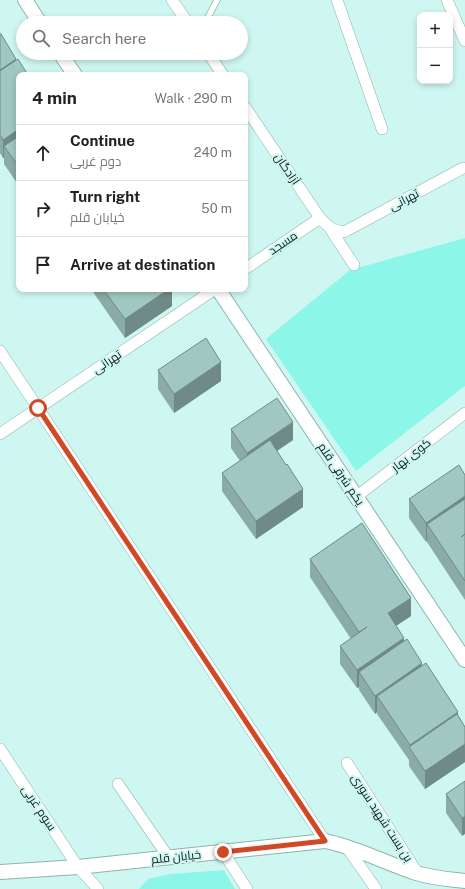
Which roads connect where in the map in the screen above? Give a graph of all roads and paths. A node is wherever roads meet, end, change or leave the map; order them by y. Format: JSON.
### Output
{"nodes":[{"id":1,"x":25,"y":0,"type":"edge"},
{"id":2,"x":172,"y":0,"type":"edge"},
{"id":3,"x":217,"y":0,"type":"edge"},
{"id":4,"x":337,"y":0,"type":"edge"},
{"id":5,"x":447,"y":0,"type":"edge"},
{"id":6,"x":35,"y":16,"type":"edge"},
{"id":7,"x":183,"y":16,"type":"edge"},
{"id":8,"x":209,"y":16,"type":"edge"},
{"id":9,"x":465,"y":40,"type":"edge"},
{"id":10,"x":65,"y":60,"type":"edge"},
{"id":11,"x":213,"y":60,"type":"edge"},
{"id":12,"x":73,"y":72,"type":"edge"},
{"id":13,"x":221,"y":72,"type":"edge"},
{"id":14,"x":248,"y":111,"type":"edge"},
{"id":15,"x":382,"y":129,"type":"dead end"},
{"id":16,"x":463,"y":168,"type":"dead end"},
{"id":17,"x":320,"y":218,"type":"junction"},
{"id":18,"x":331,"y":230,"type":"junction"},
{"id":19,"x":354,"y":265,"type":"dead end"},
{"id":20,"x":248,"y":267,"type":"edge"},
{"id":21,"x":212,"y":292,"type":"edge"},
{"id":22,"x":218,"y":292,"type":"edge"},
{"id":23,"x":0,"y":351,"type":"edge"},
{"id":24,"x":38,"y":408,"type":"junction"},
{"id":25,"x":465,"y":413,"type":"edge"},
{"id":26,"x":0,"y":434,"type":"edge"},
{"id":27,"x":356,"y":497,"type":"junction"},
{"id":28,"x":465,"y":660,"type":"edge"},
{"id":29,"x":0,"y":749,"type":"edge"},
{"id":30,"x":347,"y":763,"type":"dead end"},
{"id":31,"x":118,"y":784,"type":"dead end"},
{"id":32,"x":325,"y":841,"type":"junction"},
{"id":33,"x":346,"y":846,"type":"junction"},
{"id":34,"x":223,"y":852,"type":"junction"},
{"id":35,"x":169,"y":858,"type":"junction"},
{"id":36,"x":78,"y":867,"type":"junction"},
{"id":37,"x":0,"y":872,"type":"edge"},
{"id":38,"x":418,"y":874,"type":"junction"},
{"id":39,"x":465,"y":881,"type":"edge"},
{"id":40,"x":88,"y":889,"type":"edge"},
{"id":41,"x":98,"y":889,"type":"edge"},
{"id":42,"x":247,"y":889,"type":"edge"},
{"id":43,"x":376,"y":889,"type":"edge"}],
"edges":[{"from":1,"to":6,"type":"street"},
{"from":2,"to":7,"type":"street"},
{"from":3,"to":8,"type":"lane"},
{"from":4,"to":15,"type":"street"},
{"from":5,"to":9,"type":"street"},
{"from":10,"to":12,"type":"street"},
{"from":11,"to":13,"type":"street"},
{"from":14,"to":17,"type":"street","name":"آزادگان"},
{"from":16,"to":18,"type":"street","name":"تهرانی"},
{"from":17,"to":18,"type":"street","name":"آزادگان"},
{"from":17,"to":20,"type":"street","name":"مسجد"},
{"from":18,"to":19,"type":"street","name":"آزادگان"},
{"from":21,"to":24,"type":"street","name":"تهرانی"},
{"from":22,"to":27,"type":"street","name":"یکم شرقی قلم"},
{"from":23,"to":24,"type":"street"},
{"from":24,"to":26,"type":"street","name":"تهرانی"},
{"from":24,"to":32,"type":"street"},
{"from":25,"to":27,"type":"street","name":"کوی بهار"},
{"from":27,"to":28,"type":"street","name":"یکم شرقی قلم"},
{"from":29,"to":36,"type":"street","name":"سوم غربی"},
{"from":30,"to":38,"type":"street","name":"بن بست شهید سوری"},
{"from":31,"to":35,"type":"street"},
{"from":32,"to":33,"type":"street","name":"خیابان قلم"},
{"from":32,"to":34,"type":"street","name":"خیابان قلم"},
{"from":33,"to":38,"type":"street","name":"خیابان قلم"},
{"from":33,"to":43,"type":"street"},
{"from":34,"to":35,"type":"street","name":"خیابان قلم"},
{"from":34,"to":42,"type":"street"},
{"from":35,"to":36,"type":"street","name":"خیابان قلم"},
{"from":36,"to":37,"type":"street","name":"خیابان قلم"},
{"from":36,"to":40,"type":"street"},
{"from":36,"to":41,"type":"street"},
{"from":38,"to":39,"type":"street","name":"خیابان قلم"}]}
